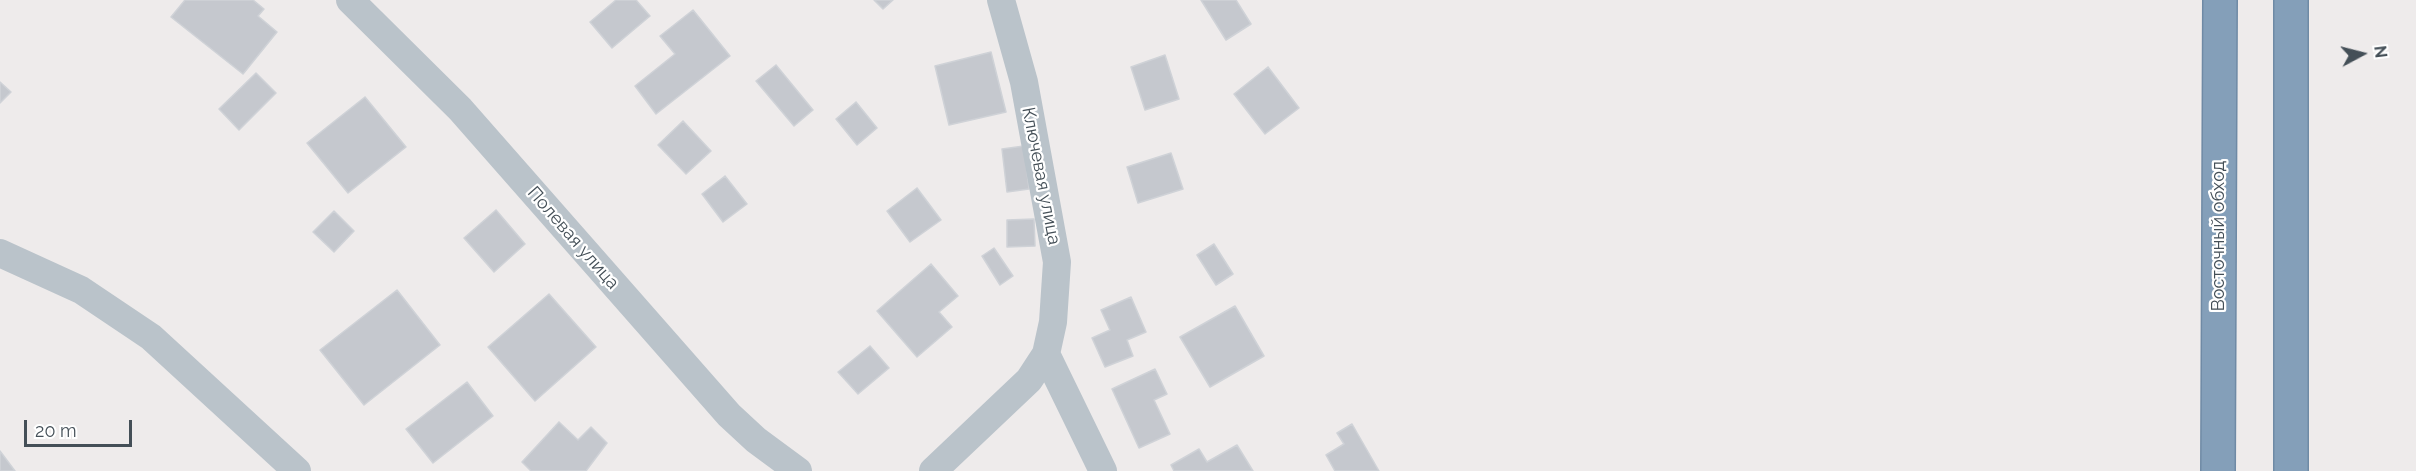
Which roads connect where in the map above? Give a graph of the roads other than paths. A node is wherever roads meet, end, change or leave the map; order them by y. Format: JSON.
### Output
{"nodes":[{"id":1,"x":350,"y":0,"type":"edge"},
{"id":2,"x":1001,"y":0,"type":"edge"},
{"id":3,"x":2220,"y":0,"type":"edge"},
{"id":4,"x":2291,"y":0,"type":"edge"},
{"id":5,"x":0,"y":253,"type":"edge"},
{"id":6,"x":1046,"y":354,"type":"junction"},
{"id":7,"x":297,"y":471,"type":"edge"},
{"id":8,"x":798,"y":471,"type":"edge"},
{"id":9,"x":933,"y":471,"type":"edge"},
{"id":10,"x":1103,"y":471,"type":"edge"},
{"id":11,"x":2218,"y":471,"type":"edge"},
{"id":12,"x":2291,"y":471,"type":"edge"}],
"edges":[{"from":1,"to":8,"type":"street","name":"Полевая улица"},
{"from":2,"to":6,"type":"street","name":"Ключевая улица"},
{"from":3,"to":11,"type":"highway","name":"Восточный обход"},
{"from":4,"to":12,"type":"highway"},
{"from":5,"to":7,"type":"street"},
{"from":6,"to":9,"type":"street","name":"Ключевая улица"},
{"from":6,"to":10,"type":"street"}]}
